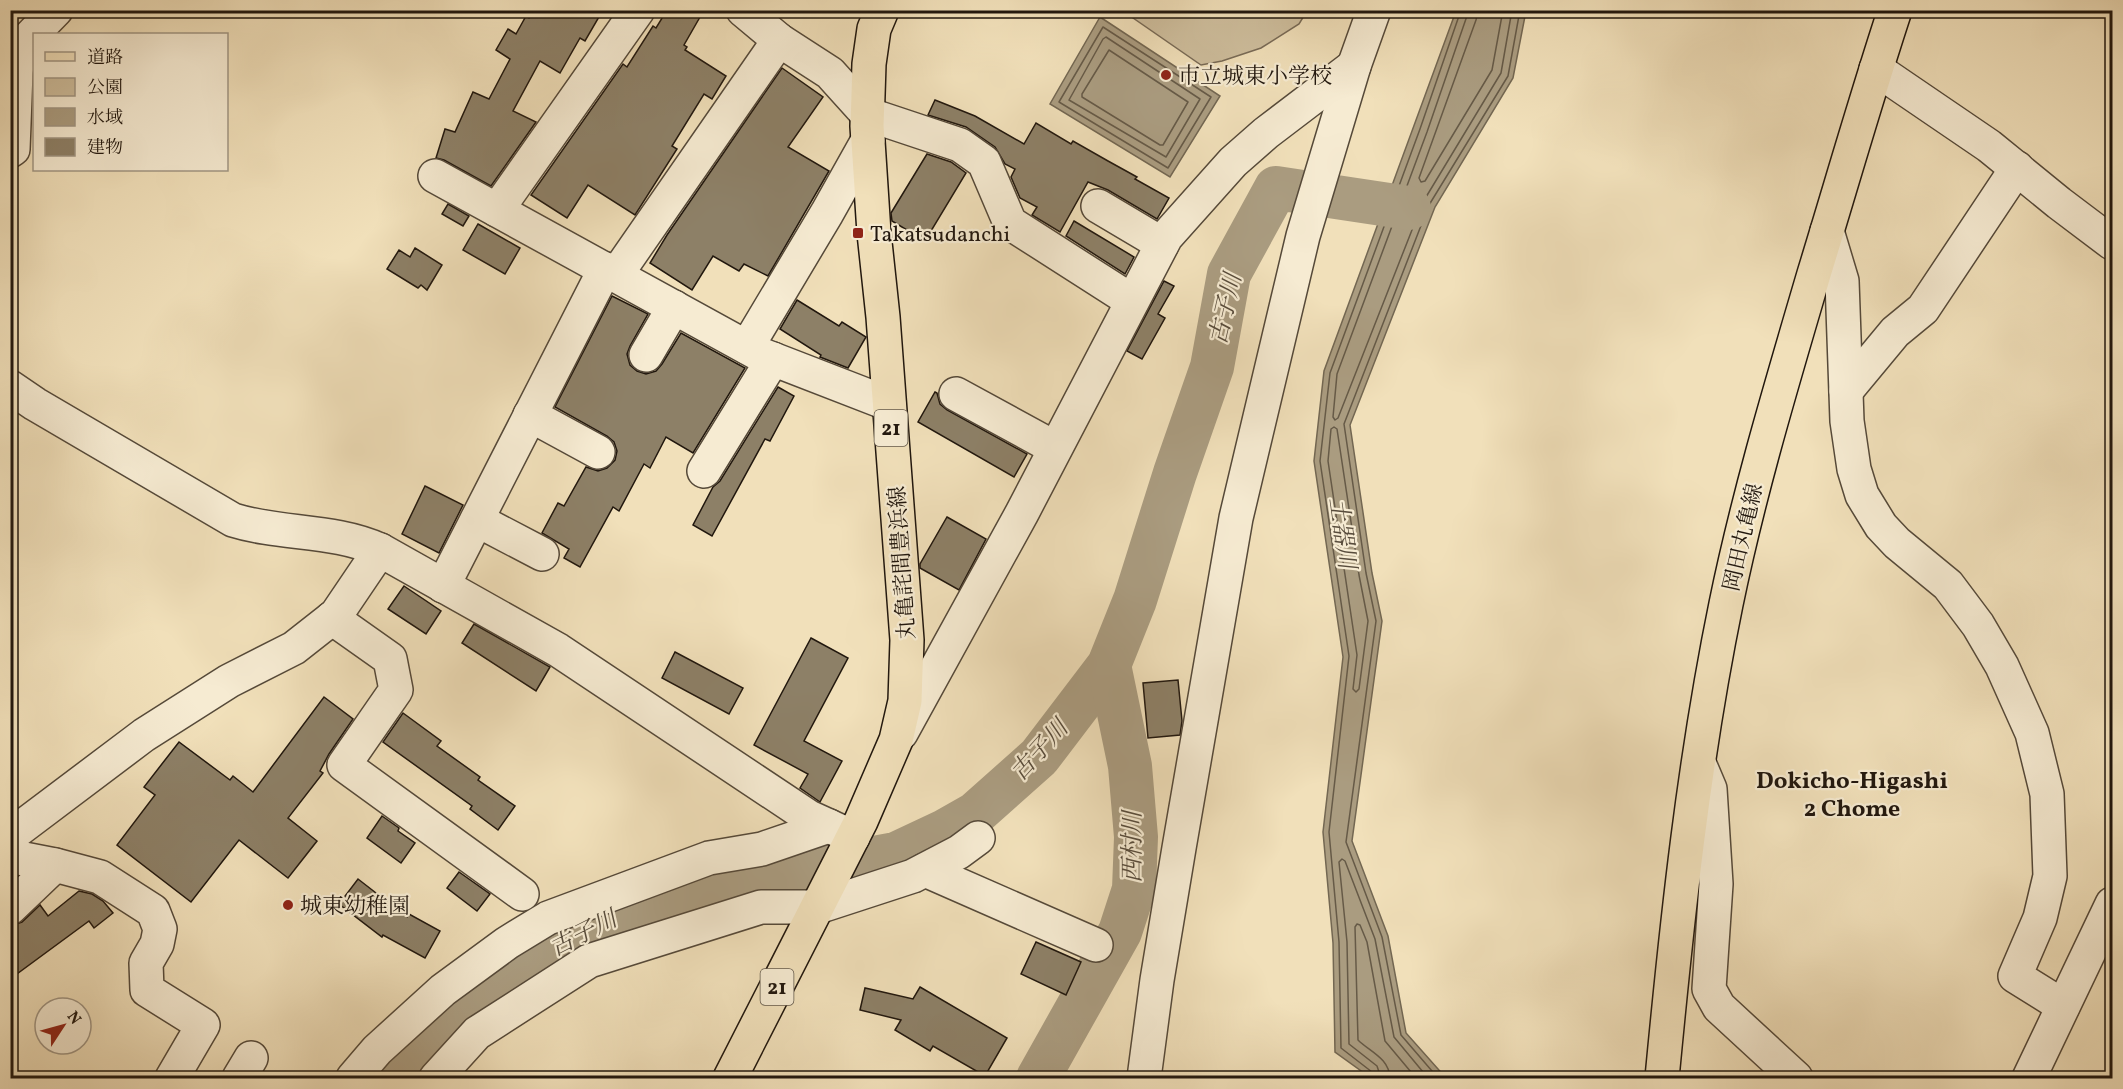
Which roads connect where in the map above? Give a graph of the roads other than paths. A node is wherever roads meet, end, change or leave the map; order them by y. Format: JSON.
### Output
{"nodes":[{"id":1,"x":56,"y":10,"type":"edge"},
{"id":2,"x":638,"y":10,"type":"edge"},
{"id":3,"x":742,"y":10,"type":"edge"},
{"id":4,"x":882,"y":10,"type":"edge"},
{"id":5,"x":1374,"y":10,"type":"edge"},
{"id":6,"x":1895,"y":10,"type":"edge"},
{"id":7,"x":34,"y":33,"type":"edge"},
{"id":8,"x":33,"y":34,"type":"edge"},
{"id":9,"x":778,"y":40,"type":"junction"},
{"id":10,"x":1354,"y":66,"type":"junction"},
{"id":11,"x":1876,"y":69,"type":"junction"},
{"id":12,"x":868,"y":127,"type":"junction"},
{"id":13,"x":10,"y":151,"type":"edge"},
{"id":14,"x":2017,"y":168,"type":"junction"},
{"id":15,"x":435,"y":176,"type":"dead end"},
{"id":16,"x":1098,"y":206,"type":"dead end"},
{"id":17,"x":497,"y":210,"type":"junction"},
{"id":18,"x":1827,"y":231,"type":"junction"},
{"id":19,"x":2112,"y":243,"type":"edge"},
{"id":20,"x":1162,"y":244,"type":"junction"},
{"id":21,"x":610,"y":272,"type":"junction"},
{"id":22,"x":1132,"y":301,"type":"junction"},
{"id":23,"x":674,"y":307,"type":"junction"},
{"id":24,"x":760,"y":353,"type":"junction"},
{"id":25,"x":646,"y":355,"type":"dead end"},
{"id":26,"x":10,"y":387,"type":"edge"},
{"id":27,"x":1846,"y":391,"type":"junction"},
{"id":28,"x":956,"y":394,"type":"dead end"},
{"id":29,"x":889,"y":404,"type":"junction"},
{"id":30,"x":530,"y":415,"type":"junction"},
{"id":31,"x":1055,"y":448,"type":"junction"},
{"id":32,"x":598,"y":452,"type":"dead end"},
{"id":33,"x":703,"y":471,"type":"dead end"},
{"id":34,"x":477,"y":520,"type":"junction"},
{"id":35,"x":380,"y":550,"type":"junction"},
{"id":36,"x":542,"y":554,"type":"dead end"},
{"id":37,"x":443,"y":586,"type":"junction"},
{"id":38,"x":332,"y":618,"type":"junction"},
{"id":39,"x":896,"y":740,"type":"junction"},
{"id":40,"x":1699,"y":763,"type":"junction"},
{"id":41,"x":841,"y":832,"type":"junction"},
{"id":42,"x":10,"y":836,"type":"edge"},
{"id":43,"x":978,"y":838,"type":"dead end"},
{"id":44,"x":10,"y":846,"type":"edge"},
{"id":45,"x":55,"y":865,"type":"junction"},
{"id":46,"x":925,"y":870,"type":"junction"},
{"id":47,"x":522,"y":894,"type":"dead end"},
{"id":48,"x":821,"y":901,"type":"junction"},
{"id":49,"x":2112,"y":904,"type":"edge"},
{"id":50,"x":10,"y":908,"type":"edge"},
{"id":51,"x":1096,"y":945,"type":"dead end"},
{"id":52,"x":2063,"y":1006,"type":"junction"},
{"id":53,"x":172,"y":1078,"type":"edge"},
{"id":54,"x":353,"y":1078,"type":"edge"},
{"id":55,"x":436,"y":1078,"type":"edge"},
{"id":56,"x":730,"y":1078,"type":"edge"},
{"id":57,"x":1144,"y":1078,"type":"edge"},
{"id":58,"x":1662,"y":1078,"type":"edge"},
{"id":59,"x":1796,"y":1078,"type":"edge"},
{"id":60,"x":2029,"y":1078,"type":"edge"}],
"edges":[{"from":1,"to":7,"type":"street"},
{"from":2,"to":17,"type":"street"},
{"from":3,"to":9,"type":"street"},
{"from":4,"to":12,"type":"main road","name":"丸亀詫間豊浜線","number":"21"},
{"from":5,"to":10,"type":"street"},
{"from":6,"to":11,"type":"main road","name":"岡田丸亀線"},
{"from":8,"to":13,"type":"street"},
{"from":9,"to":12,"type":"street"},
{"from":9,"to":21,"type":"street"},
{"from":10,"to":20,"type":"street"},
{"from":10,"to":57,"type":"street"},
{"from":11,"to":14,"type":"street"},
{"from":11,"to":18,"type":"main road","name":"岡田丸亀線"},
{"from":12,"to":22,"type":"street"},
{"from":12,"to":24,"type":"street"},
{"from":12,"to":29,"type":"main road","name":"丸亀詫間豊浜線","number":"21"},
{"from":14,"to":19,"type":"street"},
{"from":14,"to":27,"type":"street"},
{"from":15,"to":17,"type":"street"},
{"from":16,"to":20,"type":"street"},
{"from":17,"to":21,"type":"street"},
{"from":18,"to":27,"type":"street"},
{"from":18,"to":40,"type":"main road","name":"岡田丸亀線"},
{"from":20,"to":22,"type":"street"},
{"from":21,"to":23,"type":"street"},
{"from":21,"to":30,"type":"street"},
{"from":22,"to":31,"type":"street"},
{"from":23,"to":24,"type":"street"},
{"from":23,"to":25,"type":"street"},
{"from":24,"to":29,"type":"street"},
{"from":24,"to":33,"type":"street"},
{"from":26,"to":35,"type":"street"},
{"from":27,"to":52,"type":"street"},
{"from":28,"to":31,"type":"street"},
{"from":29,"to":39,"type":"main road","name":"丸亀詫間豊浜線","number":"21"},
{"from":30,"to":32,"type":"street"},
{"from":30,"to":34,"type":"street"},
{"from":31,"to":39,"type":"street"},
{"from":34,"to":36,"type":"street"},
{"from":34,"to":37,"type":"street"},
{"from":35,"to":37,"type":"street"},
{"from":35,"to":38,"type":"street"},
{"from":37,"to":41,"type":"street"},
{"from":38,"to":42,"type":"street"},
{"from":38,"to":47,"type":"street"},
{"from":39,"to":41,"type":"main road","name":"丸亀詫間豊浜線","number":"21"},
{"from":40,"to":58,"type":"main road","name":"岡田丸亀線"},
{"from":40,"to":59,"type":"street"},
{"from":41,"to":48,"type":"main road","name":"丸亀詫間豊浜線","number":"21"},
{"from":41,"to":54,"type":"street"},
{"from":43,"to":46,"type":"street"},
{"from":44,"to":45,"type":"street"},
{"from":45,"to":50,"type":"street"},
{"from":45,"to":53,"type":"street"},
{"from":46,"to":48,"type":"street"},
{"from":46,"to":51,"type":"street"},
{"from":48,"to":55,"type":"street"},
{"from":48,"to":56,"type":"main road","name":"丸亀詫間豊浜線","number":"21"},
{"from":49,"to":52,"type":"street"},
{"from":52,"to":60,"type":"street"}]}
